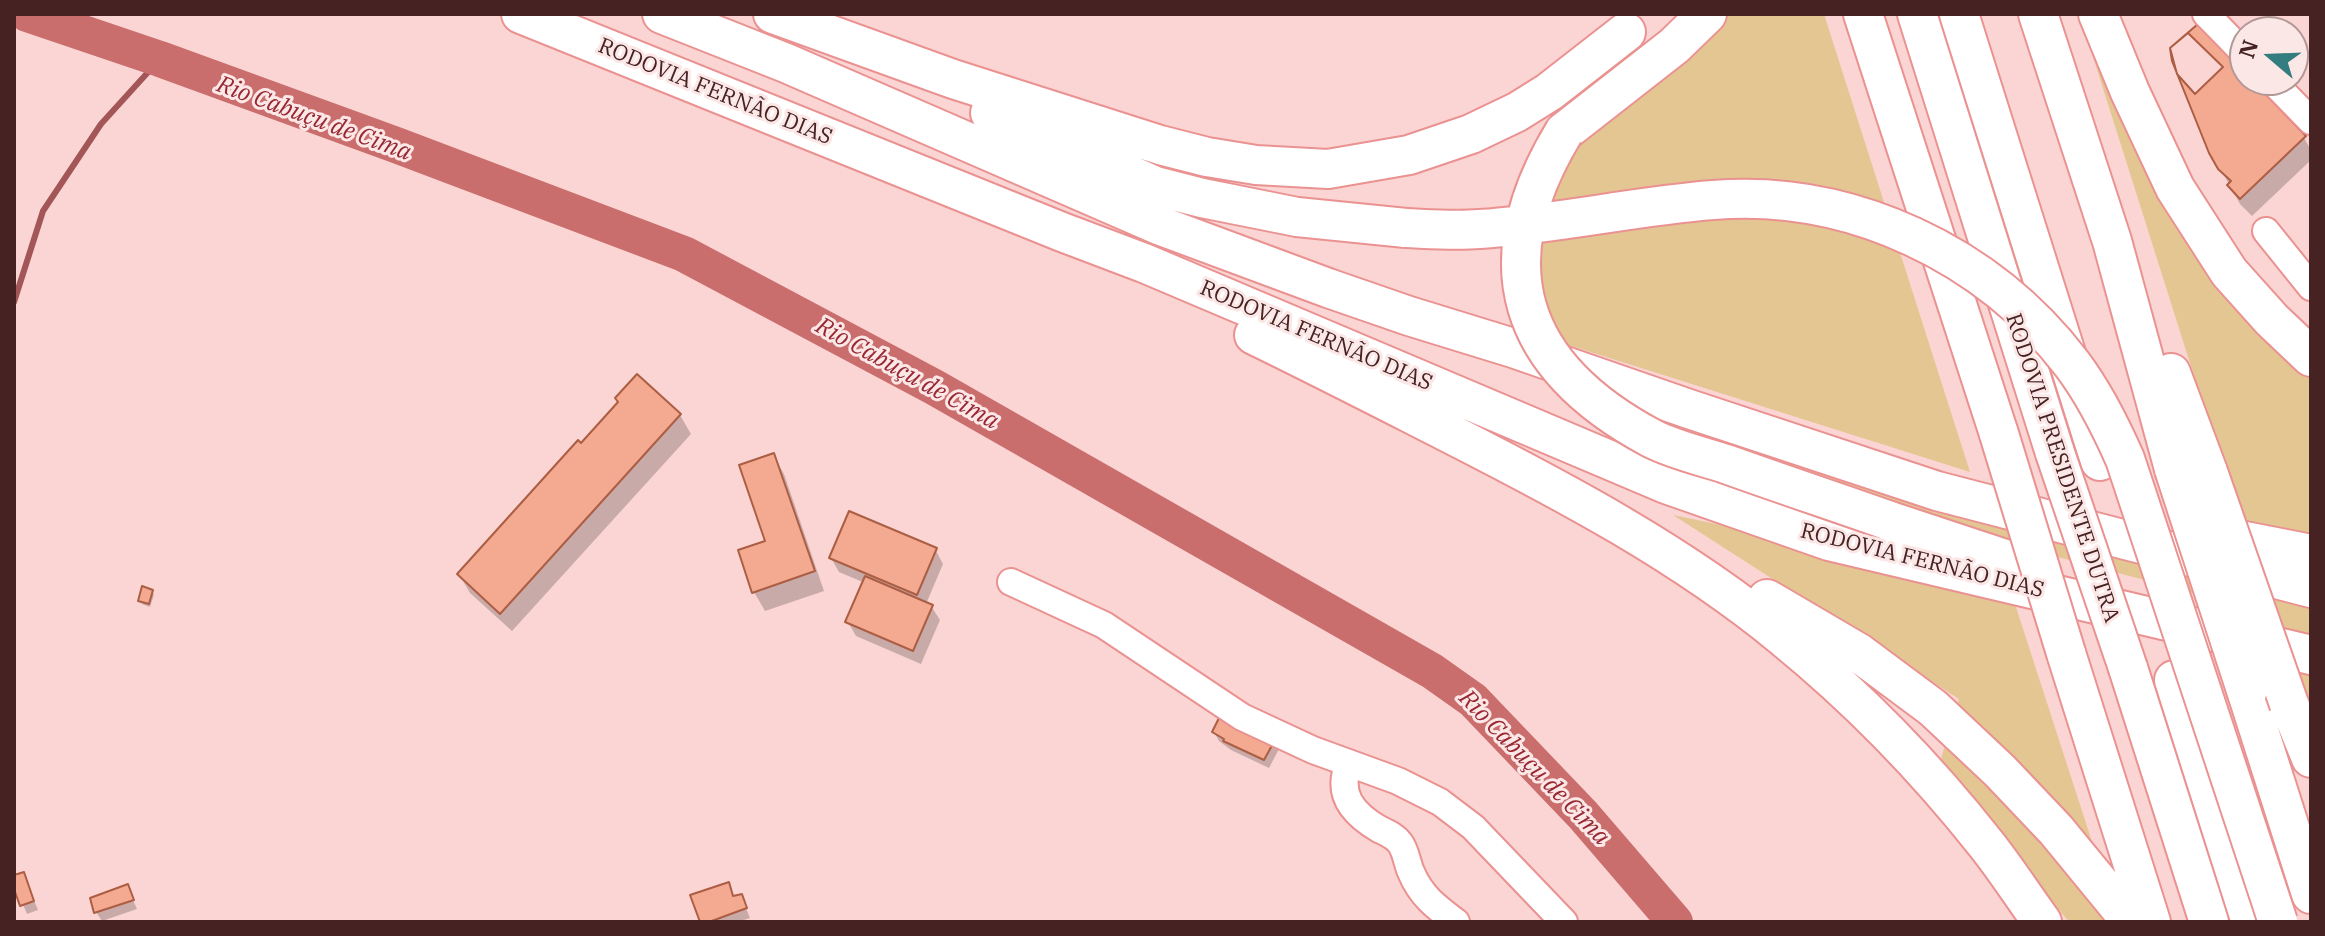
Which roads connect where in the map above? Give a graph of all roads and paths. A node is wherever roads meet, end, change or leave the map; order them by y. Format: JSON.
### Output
{"nodes":[{"id":1,"x":521,"y":14,"type":"edge"},
{"id":2,"x":662,"y":14,"type":"edge"},
{"id":3,"x":773,"y":14,"type":"edge"},
{"id":4,"x":1707,"y":14,"type":"edge"},
{"id":5,"x":1863,"y":14,"type":"edge"},
{"id":6,"x":1917,"y":14,"type":"edge"},
{"id":7,"x":1959,"y":14,"type":"edge"},
{"id":8,"x":2038,"y":14,"type":"edge"},
{"id":9,"x":2098,"y":14,"type":"edge"},
{"id":10,"x":2206,"y":14,"type":"edge"},
{"id":11,"x":1632,"y":23,"type":"edge"},
{"id":12,"x":2229,"y":38,"type":"edge"},
{"id":13,"x":953,"y":79,"type":"junction"},
{"id":14,"x":2287,"y":96,"type":"edge"},
{"id":15,"x":2311,"y":121,"type":"edge"},
{"id":16,"x":1564,"y":132,"type":"junction"},
{"id":17,"x":2266,"y":231,"type":"dead end"},
{"id":18,"x":1062,"y":232,"type":"junction"},
{"id":19,"x":2311,"y":287,"type":"edge"},
{"id":20,"x":2311,"y":357,"type":"edge"},
{"id":21,"x":2191,"y":470,"type":"junction"},
{"id":22,"x":1542,"y":480,"type":"junction"},
{"id":23,"x":1937,"y":491,"type":"junction"},
{"id":24,"x":2311,"y":554,"type":"edge"},
{"id":25,"x":1011,"y":582,"type":"dead end"},
{"id":26,"x":2311,"y":588,"type":"edge"},
{"id":27,"x":2255,"y":642,"type":"junction"},
{"id":28,"x":2311,"y":655,"type":"edge"},
{"id":29,"x":2311,"y":758,"type":"edge"},
{"id":30,"x":1349,"y":763,"type":"junction"},
{"id":31,"x":2311,"y":894,"type":"edge"},
{"id":32,"x":1456,"y":922,"type":"edge"},
{"id":33,"x":1564,"y":922,"type":"edge"},
{"id":34,"x":2042,"y":922,"type":"edge"},
{"id":35,"x":2129,"y":922,"type":"edge"},
{"id":36,"x":2151,"y":922,"type":"edge"},
{"id":37,"x":2209,"y":922,"type":"edge"},
{"id":38,"x":2251,"y":922,"type":"edge"},
{"id":39,"x":2278,"y":922,"type":"edge"}],
"edges":[{"from":1,"to":18,"type":"highway","name":"RODOVIA FERNÃO DIAS"},
{"from":2,"to":23,"type":"highway","name":"RODOVIA FERNÃO DIAS"},
{"from":3,"to":13,"type":"highway"},
{"from":4,"to":16,"type":"highway"},
{"from":5,"to":36,"type":"highway","bridge":true},
{"from":6,"to":37,"type":"highway","name":"RODOVIA PRESIDENTE DUTRA","bridge":true},
{"from":7,"to":38,"type":"highway","name":"RODOVIA PRESIDENTE DUTRA"},
{"from":8,"to":21,"type":"highway"},
{"from":9,"to":20,"type":"highway"},
{"from":10,"to":12,"type":"street"},
{"from":11,"to":13,"type":"highway"},
{"from":11,"to":16,"type":"highway"},
{"from":13,"to":39,"type":"highway","bridge":true},
{"from":14,"to":15,"type":"street"},
{"from":16,"to":27,"type":"highway","bridge":true},
{"from":17,"to":19,"type":"street"},
{"from":18,"to":22,"type":"highway"},
{"from":18,"to":27,"type":"highway","name":"RODOVIA FERNÃO DIAS"},
{"from":21,"to":29,"type":"highway","bridge":true},
{"from":21,"to":31,"type":"highway","bridge":true},
{"from":22,"to":34,"type":"highway"},
{"from":22,"to":35,"type":"highway"},
{"from":23,"to":24,"type":"highway"},
{"from":23,"to":26,"type":"highway","name":"RODOVIA FERNÃO DIAS"},
{"from":25,"to":30,"type":"street"},
{"from":27,"to":28,"type":"highway"},
{"from":30,"to":32,"type":"street"},
{"from":30,"to":33,"type":"street"}]}
